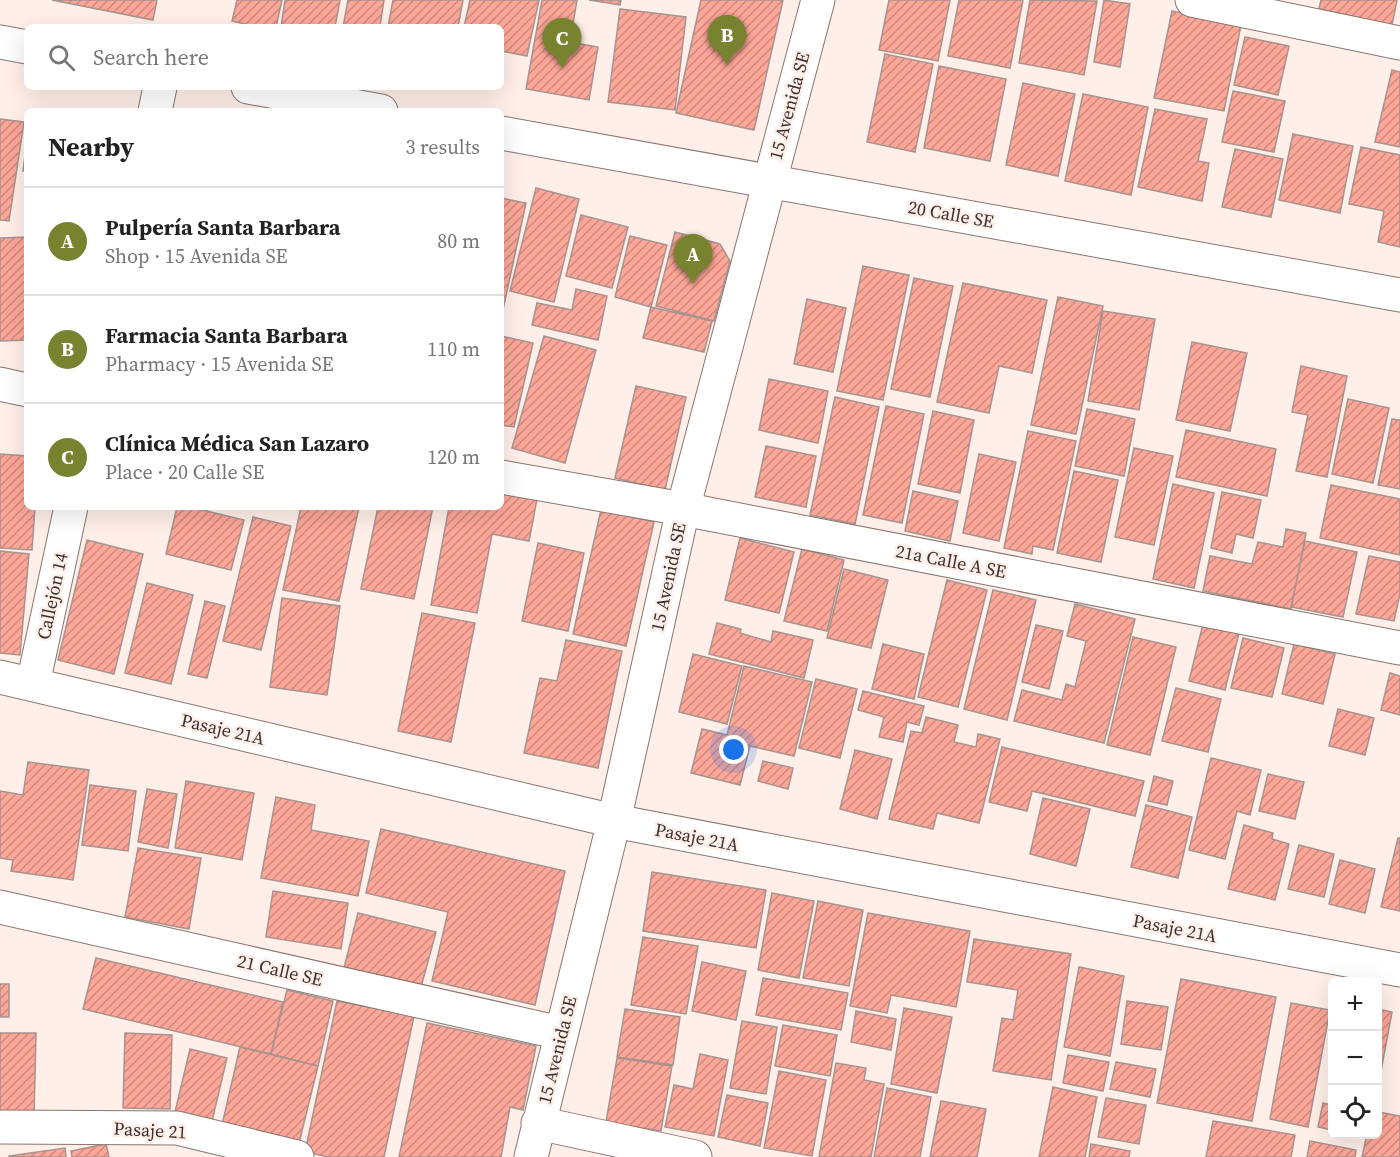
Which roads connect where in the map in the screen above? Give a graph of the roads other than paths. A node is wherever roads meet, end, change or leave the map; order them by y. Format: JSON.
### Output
{"nodes":[{"id":1,"x":818,"y":0,"type":"edge"},
{"id":2,"x":1192,"y":0,"type":"edge"},
{"id":3,"x":0,"y":42,"type":"edge"},
{"id":4,"x":1400,"y":43,"type":"edge"},
{"id":5,"x":24,"y":46,"type":"edge"},
{"id":6,"x":159,"y":90,"type":"edge"},
{"id":7,"x":265,"y":90,"type":"edge"},
{"id":8,"x":156,"y":108,"type":"edge"},
{"id":9,"x":364,"y":108,"type":"edge"},
{"id":10,"x":504,"y":134,"type":"edge"},
{"id":11,"x":770,"y":181,"type":"junction"},
{"id":12,"x":1400,"y":295,"type":"edge"},
{"id":13,"x":0,"y":384,"type":"edge"},
{"id":14,"x":24,"y":389,"type":"edge"},
{"id":15,"x":504,"y":478,"type":"edge"},
{"id":16,"x":683,"y":509,"type":"junction"},
{"id":17,"x":70,"y":510,"type":"edge"},
{"id":18,"x":1400,"y":648,"type":"edge"},
{"id":19,"x":0,"y":677,"type":"edge"},
{"id":20,"x":33,"y":684,"type":"junction"},
{"id":21,"x":614,"y":821,"type":"junction"},
{"id":22,"x":0,"y":907,"type":"edge"},
{"id":23,"x":1400,"y":970,"type":"edge"},
{"id":24,"x":561,"y":1033,"type":"junction"},
{"id":25,"x":538,"y":1123,"type":"junction"},
{"id":26,"x":0,"y":1127,"type":"edge"},
{"id":27,"x":297,"y":1157,"type":"edge"},
{"id":28,"x":531,"y":1157,"type":"edge"},
{"id":29,"x":695,"y":1157,"type":"edge"}],
"edges":[{"from":1,"to":11,"type":"street","name":"15 Avenida SE"},
{"from":2,"to":4,"type":"street"},
{"from":3,"to":5,"type":"street"},
{"from":6,"to":8,"type":"street"},
{"from":7,"to":9,"type":"street"},
{"from":10,"to":11,"type":"street","name":"20 Calle SE"},
{"from":11,"to":12,"type":"street","name":"20 Calle SE"},
{"from":11,"to":16,"type":"street","name":"15 Avenida SE"},
{"from":13,"to":14,"type":"street"},
{"from":15,"to":16,"type":"street","name":"21a Calle A SE"},
{"from":16,"to":18,"type":"street","name":"21a Calle A SE"},
{"from":16,"to":21,"type":"street","name":"15 Avenida SE"},
{"from":17,"to":20,"type":"street","name":"Callejón 14"},
{"from":19,"to":20,"type":"street","name":"Pasaje 21A"},
{"from":20,"to":21,"type":"street","name":"Pasaje 21A"},
{"from":21,"to":23,"type":"street","name":"Pasaje 21A"},
{"from":21,"to":24,"type":"street","name":"15 Avenida SE"},
{"from":22,"to":24,"type":"street","name":"21 Calle SE"},
{"from":24,"to":25,"type":"street","name":"15 Avenida SE"},
{"from":25,"to":28,"type":"street","name":"15 Avenida SE"},
{"from":25,"to":29,"type":"street"},
{"from":26,"to":27,"type":"street","name":"Pasaje 21"}]}
